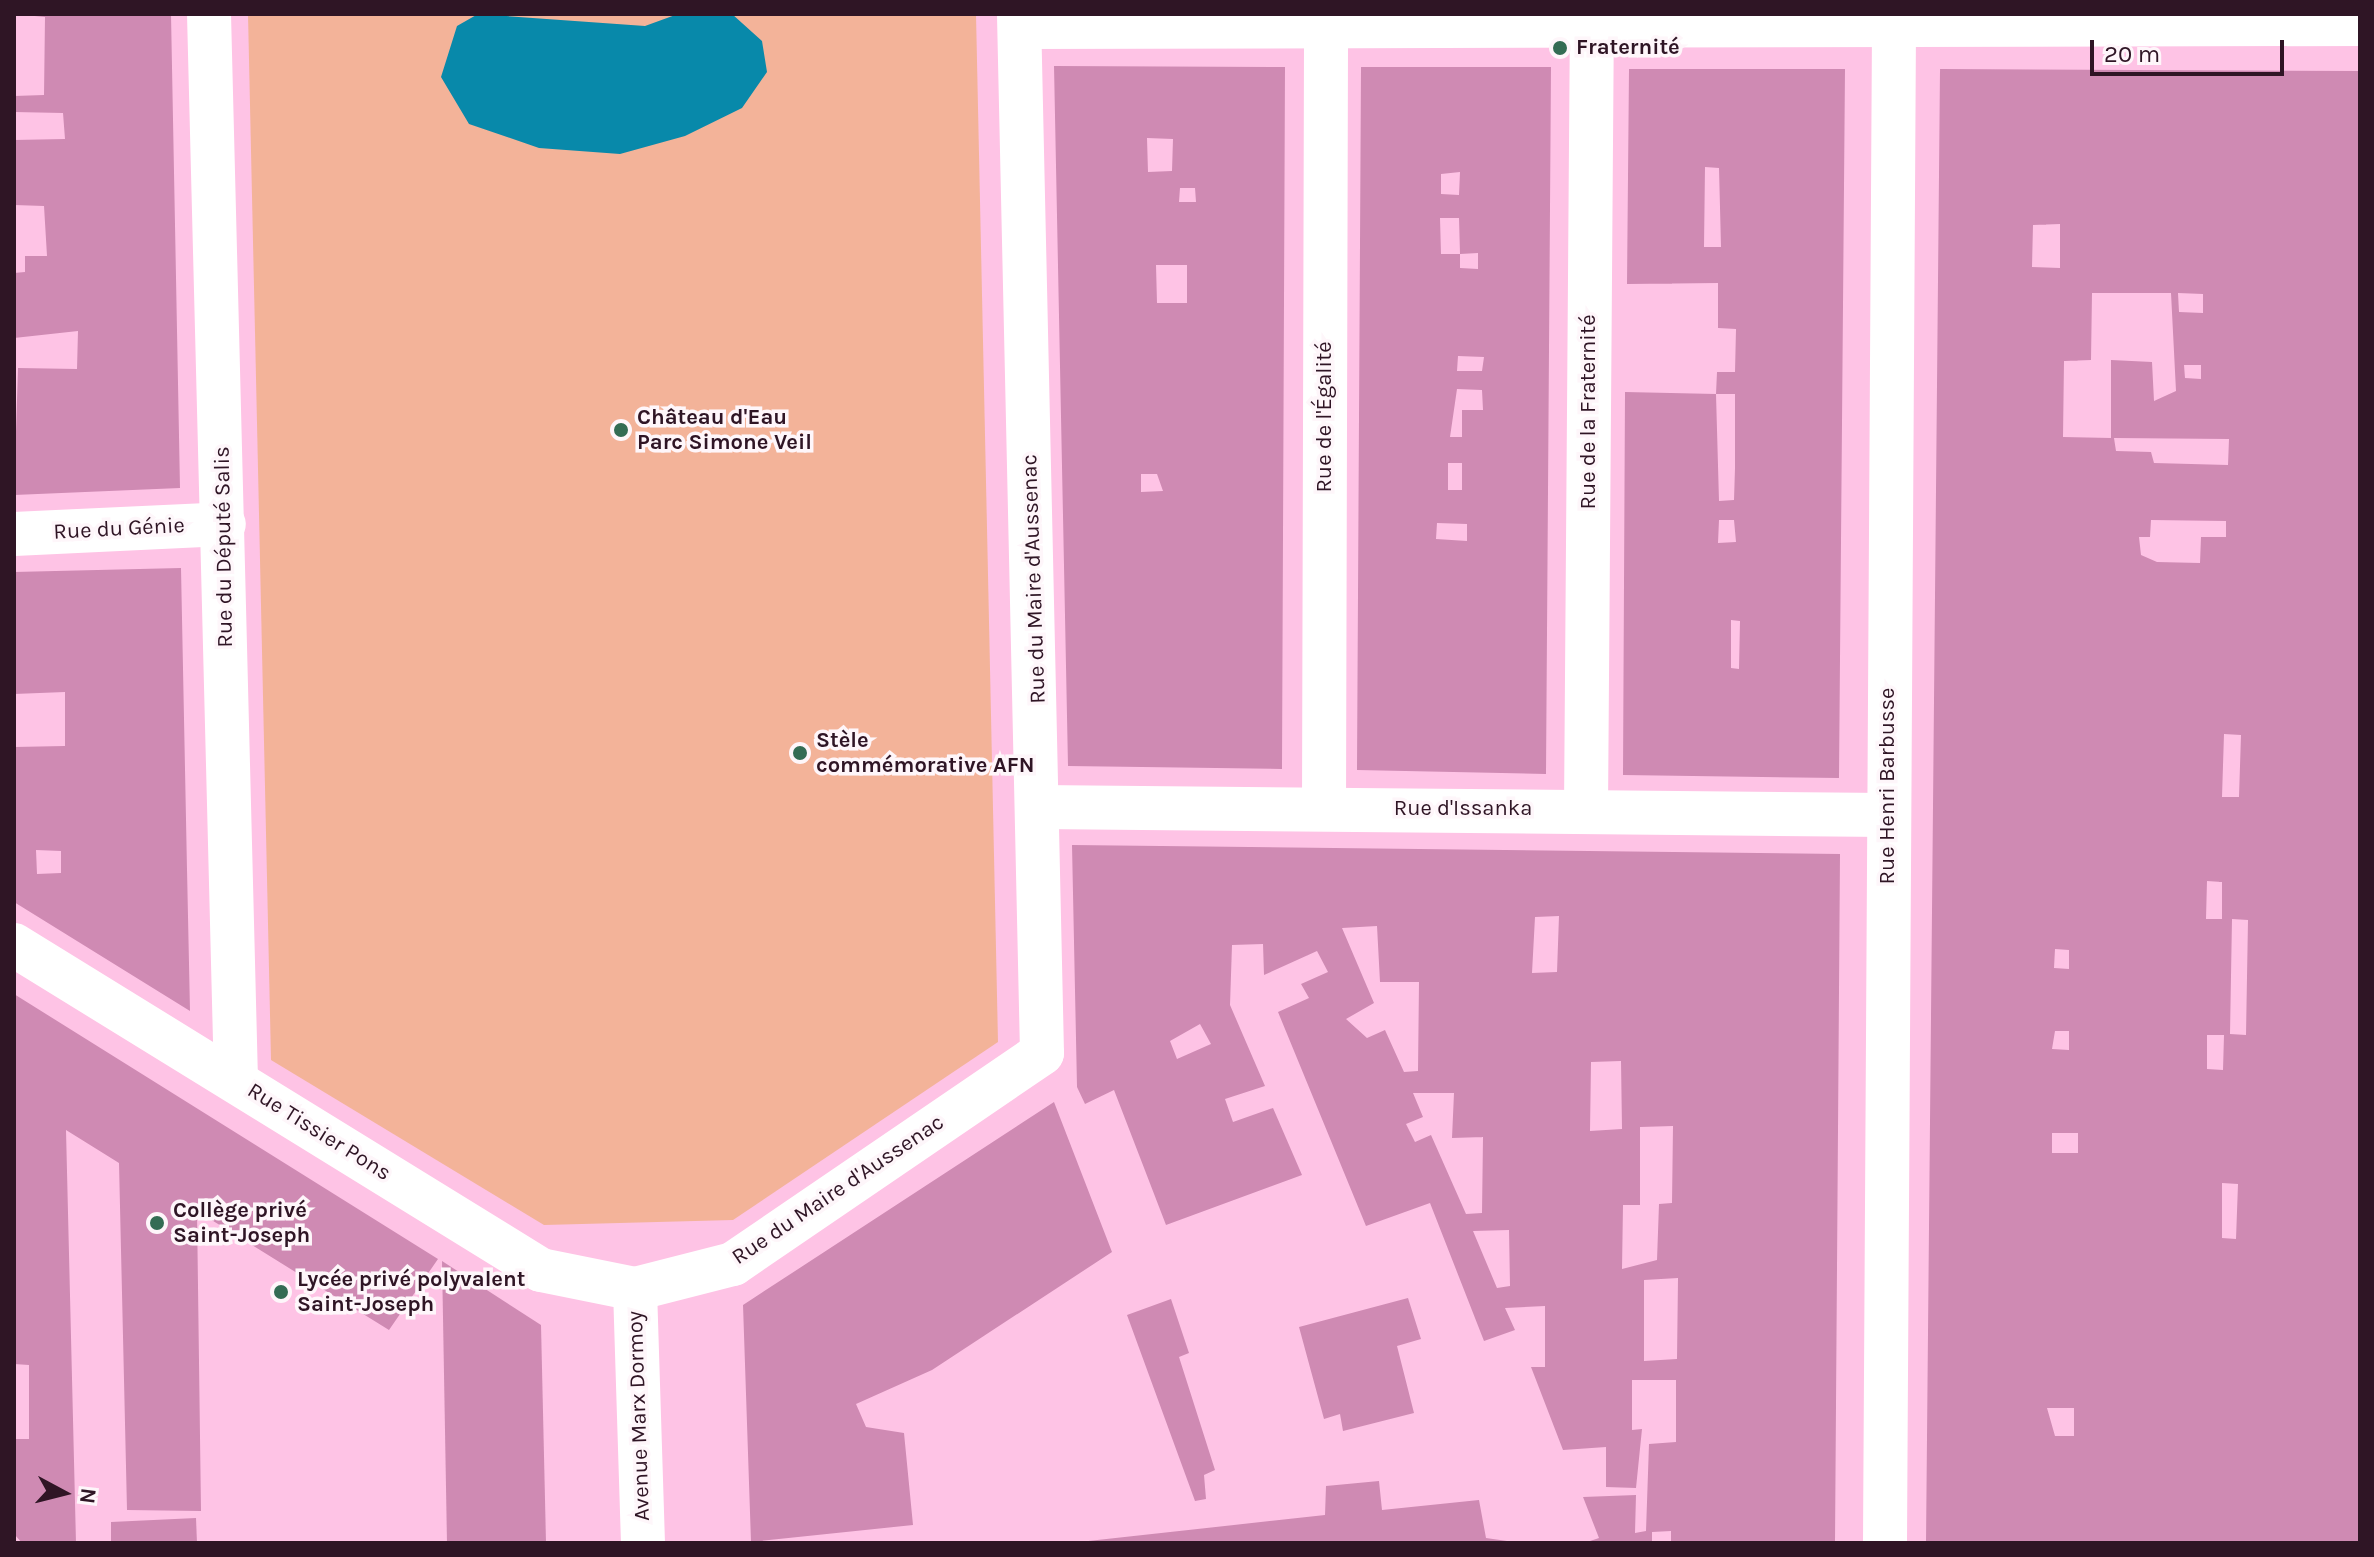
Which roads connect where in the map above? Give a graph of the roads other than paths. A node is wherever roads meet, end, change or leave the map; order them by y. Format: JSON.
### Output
{"nodes":[{"id":1,"x":209,"y":14,"type":"edge"},
{"id":2,"x":1020,"y":20,"type":"edge"},
{"id":3,"x":1592,"y":20,"type":"edge"},
{"id":4,"x":1894,"y":21,"type":"edge"},
{"id":5,"x":2360,"y":24,"type":"edge"},
{"id":6,"x":1326,"y":26,"type":"junction"},
{"id":7,"x":224,"y":524,"type":"junction"},
{"id":8,"x":14,"y":534,"type":"edge"},
{"id":9,"x":1038,"y":807,"type":"junction"},
{"id":10,"x":1324,"y":809,"type":"junction"},
{"id":11,"x":1586,"y":810,"type":"junction"},
{"id":12,"x":1887,"y":815,"type":"junction"},
{"id":13,"x":14,"y":945,"type":"edge"},
{"id":14,"x":236,"y":1080,"type":"junction"},
{"id":15,"x":635,"y":1289,"type":"junction"},
{"id":16,"x":643,"y":1543,"type":"edge"},
{"id":17,"x":1885,"y":1543,"type":"edge"}],
"edges":[{"from":1,"to":7,"type":"street","name":"Rue du Député Salis"},
{"from":2,"to":6,"type":"street"},
{"from":2,"to":9,"type":"street","name":"Rue du Maire d'Aussenac"},
{"from":3,"to":4,"type":"street"},
{"from":3,"to":6,"type":"street"},
{"from":3,"to":11,"type":"street","name":"Rue de la Fraternité"},
{"from":4,"to":5,"type":"street"},
{"from":4,"to":12,"type":"street","name":"Rue Henri Barbusse"},
{"from":6,"to":10,"type":"street","name":"Rue de l'Égalité"},
{"from":7,"to":8,"type":"street","name":"Rue du Génie"},
{"from":7,"to":14,"type":"street","name":"Rue du Député Salis"},
{"from":9,"to":10,"type":"street","name":"Rue d'Issanka"},
{"from":9,"to":15,"type":"street","name":"Rue du Maire d'Aussenac"},
{"from":10,"to":11,"type":"street","name":"Rue d'Issanka"},
{"from":11,"to":12,"type":"street","name":"Rue d'Issanka"},
{"from":12,"to":17,"type":"street","name":"Rue Henri Barbusse"},
{"from":13,"to":14,"type":"street","name":"Rue Tissier Pons"},
{"from":14,"to":15,"type":"street","name":"Rue Tissier Pons"},
{"from":15,"to":16,"type":"street","name":"Avenue Marx Dormoy"}]}
